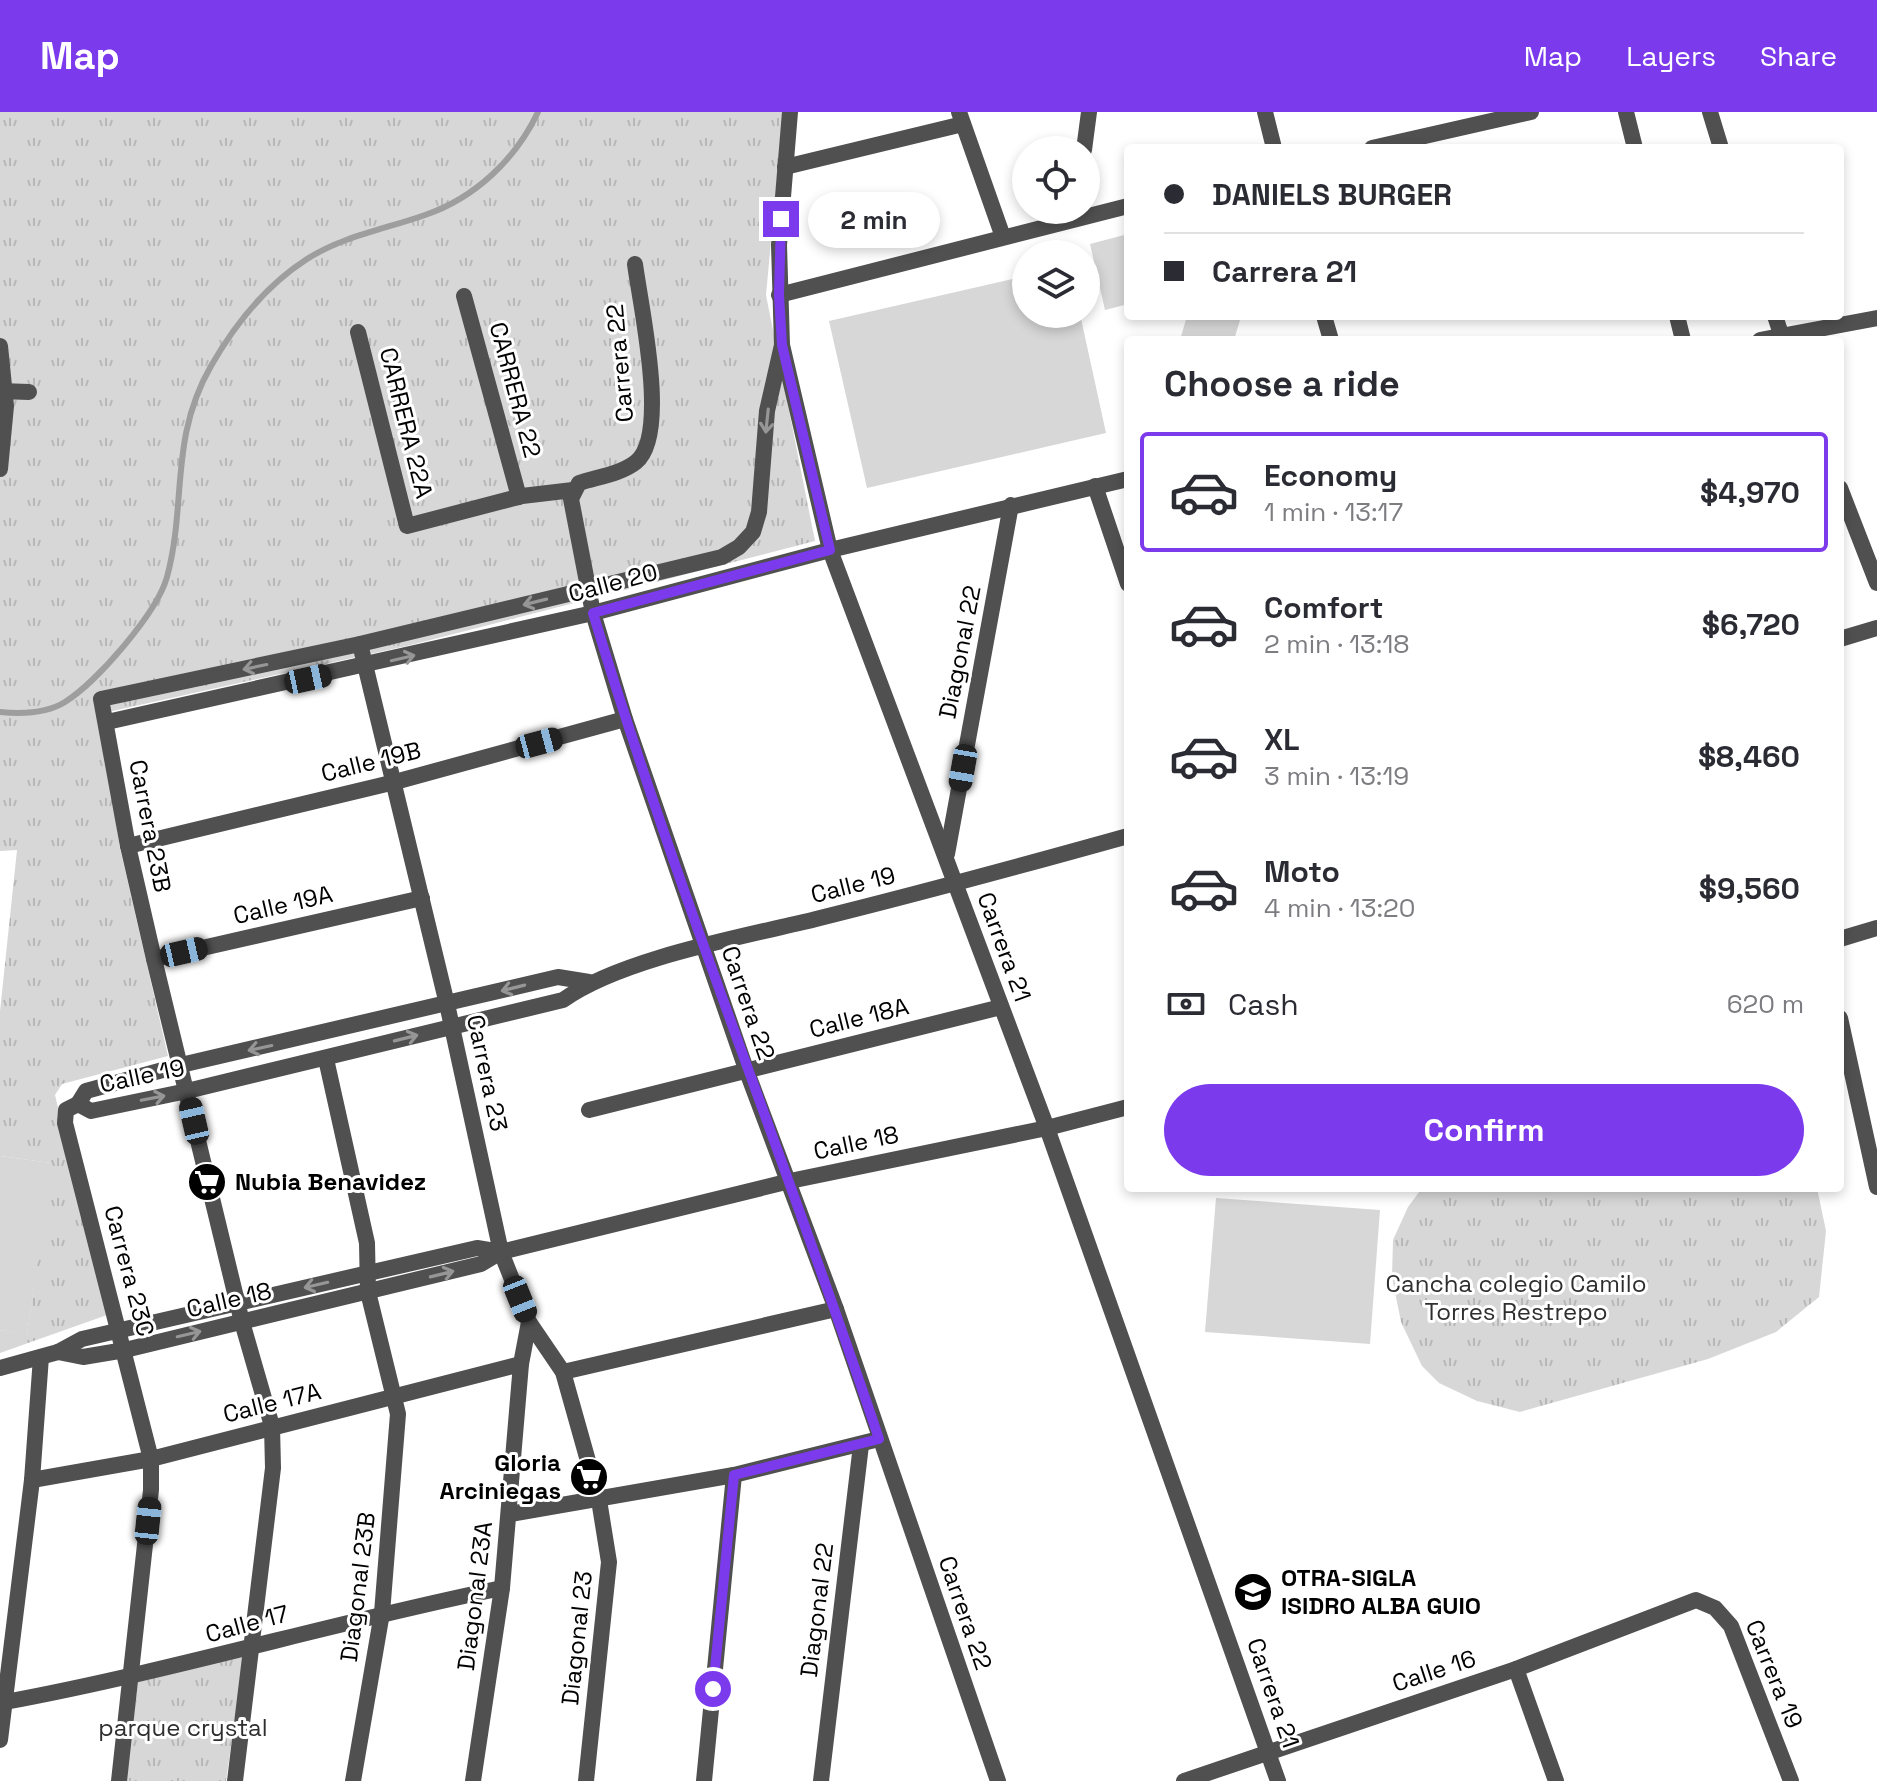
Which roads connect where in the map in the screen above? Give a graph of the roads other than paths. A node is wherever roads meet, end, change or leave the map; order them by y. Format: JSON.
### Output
{"nodes":[{"id":1,"x":790,"y":112,"type":"edge"},
{"id":2,"x":1089,"y":112,"type":"edge"},
{"id":3,"x":1265,"y":112,"type":"edge"},
{"id":4,"x":1531,"y":112,"type":"edge"},
{"id":5,"x":1626,"y":112,"type":"edge"},
{"id":6,"x":1710,"y":112,"type":"edge"},
{"id":7,"x":961,"y":118,"type":"edge"},
{"id":8,"x":1478,"y":118,"type":"edge"},
{"id":9,"x":1086,"y":136,"type":"edge"},
{"id":10,"x":1273,"y":144,"type":"edge"},
{"id":11,"x":1386,"y":144,"type":"edge"},
{"id":12,"x":1634,"y":144,"type":"edge"},
{"id":13,"x":1720,"y":144,"type":"edge"},
{"id":14,"x":785,"y":167,"type":"junction"},
{"id":15,"x":1124,"y":207,"type":"edge"},
{"id":16,"x":1100,"y":210,"type":"edge"},
{"id":17,"x":1044,"y":224,"type":"edge"},
{"id":18,"x":1003,"y":237,"type":"junction"},
{"id":19,"x":635,"y":264,"type":"dead end"},
{"id":20,"x":779,"y":295,"type":"junction"},
{"id":21,"x":464,"y":296,"type":"dead end"},
{"id":22,"x":1877,"y":318,"type":"edge"},
{"id":23,"x":358,"y":332,"type":"dead end"},
{"id":24,"x":1792,"y":336,"type":"edge"},
{"id":25,"x":782,"y":345,"type":"junction"},
{"id":26,"x":0,"y":346,"type":"edge"},
{"id":27,"x":3,"y":391,"type":"edge"},
{"id":28,"x":29,"y":392,"type":"dead end"},
{"id":29,"x":0,"y":469,"type":"edge"},
{"id":30,"x":1124,"y":480,"type":"edge"},
{"id":31,"x":1095,"y":486,"type":"junction"},
{"id":32,"x":573,"y":490,"type":"junction"},
{"id":33,"x":519,"y":497,"type":"junction"},
{"id":34,"x":1844,"y":498,"type":"edge"},
{"id":35,"x":1011,"y":505,"type":"junction"},
{"id":36,"x":830,"y":550,"type":"junction"},
{"id":37,"x":1124,"y":572,"type":"edge"},
{"id":38,"x":1877,"y":583,"type":"edge"},
{"id":39,"x":588,"y":589,"type":"junction"},
{"id":40,"x":593,"y":613,"type":"junction"},
{"id":41,"x":1877,"y":628,"type":"edge"},
{"id":42,"x":1844,"y":638,"type":"edge"},
{"id":43,"x":360,"y":644,"type":"junction"},
{"id":44,"x":365,"y":667,"type":"junction"},
{"id":45,"x":625,"y":719,"type":"junction"},
{"id":46,"x":107,"y":722,"type":"junction"},
{"id":47,"x":395,"y":782,"type":"junction"},
{"id":48,"x":1124,"y":837,"type":"edge"},
{"id":49,"x":128,"y":846,"type":"junction"},
{"id":50,"x":946,"y":855,"type":"junction"},
{"id":51,"x":955,"y":885,"type":"junction"},
{"id":52,"x":422,"y":898,"type":"junction"},
{"id":53,"x":1877,"y":928,"type":"edge"},
{"id":54,"x":1844,"y":938,"type":"edge"},
{"id":55,"x":703,"y":947,"type":"junction"},
{"id":56,"x":154,"y":959,"type":"junction"},
{"id":57,"x":589,"y":982,"type":"junction"},
{"id":58,"x":447,"y":1004,"type":"junction"},
{"id":59,"x":1001,"y":1007,"type":"junction"},
{"id":60,"x":452,"y":1026,"type":"junction"},
{"id":61,"x":1844,"y":1036,"type":"edge"},
{"id":62,"x":326,"y":1059,"type":"junction"},
{"id":63,"x":181,"y":1065,"type":"junction"},
{"id":64,"x":747,"y":1072,"type":"junction"},
{"id":65,"x":187,"y":1091,"type":"junction"},
{"id":66,"x":78,"y":1104,"type":"junction"},
{"id":67,"x":1124,"y":1108,"type":"edge"},
{"id":68,"x":589,"y":1110,"type":"dead end"},
{"id":69,"x":1047,"y":1128,"type":"junction"},
{"id":70,"x":790,"y":1181,"type":"junction"},
{"id":71,"x":1877,"y":1187,"type":"edge"},
{"id":72,"x":501,"y":1252,"type":"junction"},
{"id":73,"x":366,"y":1273,"type":"junction"},
{"id":74,"x":368,"y":1292,"type":"junction"},
{"id":75,"x":237,"y":1303,"type":"junction"},
{"id":76,"x":836,"y":1309,"type":"junction"},
{"id":77,"x":242,"y":1322,"type":"junction"},
{"id":78,"x":529,"y":1322,"type":"junction"},
{"id":79,"x":120,"y":1330,"type":"junction"},
{"id":80,"x":125,"y":1350,"type":"junction"},
{"id":81,"x":58,"y":1352,"type":"junction"},
{"id":82,"x":41,"y":1357,"type":"junction"},
{"id":83,"x":521,"y":1364,"type":"junction"},
{"id":84,"x":0,"y":1368,"type":"edge"},
{"id":85,"x":563,"y":1372,"type":"junction"},
{"id":86,"x":394,"y":1397,"type":"junction"},
{"id":87,"x":272,"y":1426,"type":"junction"},
{"id":88,"x":879,"y":1439,"type":"junction"},
{"id":89,"x":861,"y":1445,"type":"junction"},
{"id":90,"x":151,"y":1459,"type":"junction"},
{"id":91,"x":734,"y":1475,"type":"junction"},
{"id":92,"x":32,"y":1480,"type":"junction"},
{"id":93,"x":599,"y":1500,"type":"junction"},
{"id":94,"x":510,"y":1514,"type":"junction"},
{"id":95,"x":502,"y":1588,"type":"junction"},
{"id":96,"x":1696,"y":1600,"type":"joint"},
{"id":97,"x":382,"y":1613,"type":"junction"},
{"id":98,"x":253,"y":1647,"type":"junction"},
{"id":99,"x":1516,"y":1669,"type":"junction"},
{"id":100,"x":132,"y":1678,"type":"junction"},
{"id":101,"x":5,"y":1702,"type":"junction"},
{"id":102,"x":0,"y":1740,"type":"edge"},
{"id":103,"x":1268,"y":1751,"type":"junction"},
{"id":104,"x":119,"y":1781,"type":"edge"},
{"id":105,"x":235,"y":1781,"type":"edge"},
{"id":106,"x":353,"y":1781,"type":"edge"},
{"id":107,"x":473,"y":1781,"type":"edge"},
{"id":108,"x":586,"y":1781,"type":"edge"},
{"id":109,"x":704,"y":1781,"type":"edge"},
{"id":110,"x":821,"y":1781,"type":"edge"},
{"id":111,"x":998,"y":1781,"type":"edge"},
{"id":112,"x":1184,"y":1781,"type":"edge"},
{"id":113,"x":1278,"y":1781,"type":"edge"},
{"id":114,"x":1556,"y":1781,"type":"edge"},
{"id":115,"x":1791,"y":1781,"type":"edge"}],
"edges":[{"from":1,"to":14,"type":"street","name":"Carrera 21"},
{"from":2,"to":9,"type":"street"},
{"from":3,"to":10,"type":"street"},
{"from":4,"to":8,"type":"street"},
{"from":5,"to":12,"type":"street"},
{"from":6,"to":13,"type":"street"},
{"from":7,"to":14,"type":"street"},
{"from":7,"to":18,"type":"street"},
{"from":8,"to":11,"type":"street"},
{"from":14,"to":20,"type":"street","name":"Carrera 21"},
{"from":15,"to":16,"type":"street"},
{"from":17,"to":18,"type":"street"},
{"from":18,"to":20,"type":"street"},
{"from":19,"to":32,"type":"street","name":"Carrera 22"},
{"from":20,"to":25,"type":"street","name":"Carrera 21"},
{"from":21,"to":33,"type":"street","name":"CARRERA 22"},
{"from":22,"to":24,"type":"street"},
{"from":23,"to":33,"type":"street","name":"CARRERA 22A"},
{"from":25,"to":36,"type":"street","name":"Carrera 21"},
{"from":25,"to":39,"type":"street","one_way":true},
{"from":26,"to":27,"type":"street"},
{"from":27,"to":28,"type":"street"},
{"from":27,"to":29,"type":"street"},
{"from":30,"to":31,"type":"street","name":"Calle 20"},
{"from":31,"to":35,"type":"street","name":"Calle 20"},
{"from":31,"to":37,"type":"street"},
{"from":32,"to":33,"type":"street"},
{"from":32,"to":39,"type":"street","name":"Carrera 22"},
{"from":34,"to":38,"type":"street"},
{"from":35,"to":36,"type":"street","name":"Calle 20"},
{"from":35,"to":50,"type":"street","name":"Diagonal 22"},
{"from":36,"to":40,"type":"street","name":"Calle 20"},
{"from":36,"to":50,"type":"street","name":"Carrera 21"},
{"from":39,"to":40,"type":"street","name":"Carrera 22"},
{"from":39,"to":43,"type":"street","one_way":true},
{"from":44,"to":40,"type":"street","name":"Calle 20","one_way":true},
{"from":40,"to":45,"type":"street","name":"Carrera 22"},
{"from":41,"to":42,"type":"street"},
{"from":43,"to":44,"type":"street","name":"Carrera 23"},
{"from":43,"to":46,"type":"street","name":"Carrera 23B","one_way":true},
{"from":44,"to":46,"type":"street","name":"Calle 20"},
{"from":44,"to":47,"type":"street","name":"Carrera 23"},
{"from":45,"to":47,"type":"street","name":"Calle 19B"},
{"from":45,"to":55,"type":"street","name":"Carrera 22"},
{"from":46,"to":49,"type":"street","name":"Carrera 23B"},
{"from":47,"to":49,"type":"street","name":"Calle 19B"},
{"from":47,"to":52,"type":"street","name":"Carrera 23"},
{"from":48,"to":51,"type":"street","name":"Calle 19"},
{"from":49,"to":56,"type":"street","name":"Carrera 23B"},
{"from":50,"to":51,"type":"street","name":"Carrera 21"},
{"from":51,"to":55,"type":"street","name":"Calle 19"},
{"from":51,"to":59,"type":"street","name":"Carrera 21"},
{"from":52,"to":56,"type":"street","name":"Calle 19A"},
{"from":52,"to":58,"type":"street","name":"Carrera 23"},
{"from":53,"to":54,"type":"street"},
{"from":55,"to":57,"type":"street","name":"Calle 19"},
{"from":55,"to":64,"type":"street","name":"Carrera 22"},
{"from":56,"to":63,"type":"street","name":"Carrera 23B"},
{"from":57,"to":58,"type":"street","name":"Calle 19","one_way":true},
{"from":57,"to":60,"type":"street","name":"Calle 19"},
{"from":58,"to":60,"type":"street","name":"Carrera 23"},
{"from":58,"to":63,"type":"street","name":"Calle 19","one_way":true},
{"from":59,"to":64,"type":"street","name":"Calle 18A"},
{"from":59,"to":69,"type":"street","name":"Carrera 21"},
{"from":62,"to":60,"type":"street","name":"Calle 19","one_way":true},
{"from":60,"to":72,"type":"street","name":"Carrera 23"},
{"from":61,"to":71,"type":"street"},
{"from":62,"to":65,"type":"street","name":"Calle 19"},
{"from":62,"to":73,"type":"street","name":"Diagonal 23B"},
{"from":63,"to":65,"type":"street","name":"Carrera 23B"},
{"from":63,"to":66,"type":"street","name":"Calle 19"},
{"from":64,"to":68,"type":"street","name":"Calle 18A"},
{"from":64,"to":70,"type":"street","name":"Carrera 22"},
{"from":66,"to":65,"type":"street","name":"Calle 19","one_way":true},
{"from":65,"to":75,"type":"street","name":"Carrera 23B"},
{"from":66,"to":79,"type":"street","name":"Carrera 23C"},
{"from":67,"to":69,"type":"street","name":"Calle 18"},
{"from":69,"to":70,"type":"street","name":"Calle 18"},
{"from":69,"to":103,"type":"street","name":"Carrera 21"},
{"from":70,"to":72,"type":"street","name":"Calle 18"},
{"from":70,"to":76,"type":"street","name":"Carrera 22"},
{"from":72,"to":73,"type":"street","name":"Calle 18"},
{"from":74,"to":72,"type":"street","name":"Calle 18","one_way":true},
{"from":72,"to":78,"type":"street","name":"Carrera 23"},
{"from":73,"to":74,"type":"street","name":"Diagonal 23B"},
{"from":73,"to":75,"type":"street","name":"Calle 18","one_way":true},
{"from":74,"to":77,"type":"street","name":"Calle 18"},
{"from":74,"to":86,"type":"street","name":"Diagonal 23B"},
{"from":75,"to":77,"type":"street","name":"Carrera 23B"},
{"from":75,"to":79,"type":"street","name":"Calle 18"},
{"from":76,"to":85,"type":"street"},
{"from":76,"to":88,"type":"street","name":"Carrera 22"},
{"from":80,"to":77,"type":"street","name":"Calle 18","one_way":true},
{"from":77,"to":87,"type":"street","name":"Carrera 23B"},
{"from":78,"to":83,"type":"street","name":"Diagonal 23A"},
{"from":78,"to":85,"type":"street","name":"Carrera 23"},
{"from":79,"to":80,"type":"street","name":"Carrera 23C"},
{"from":79,"to":81,"type":"street","name":"Calle 18"},
{"from":80,"to":81,"type":"street","name":"Calle 18"},
{"from":80,"to":90,"type":"street","name":"Carrera 23C"},
{"from":81,"to":82,"type":"street","name":"Calle 18"},
{"from":82,"to":84,"type":"street","name":"Calle 18"},
{"from":82,"to":92,"type":"street"},
{"from":83,"to":86,"type":"street","name":"Calle 17A"},
{"from":83,"to":94,"type":"street","name":"Diagonal 23A"},
{"from":85,"to":93,"type":"street","name":"Carrera 23"},
{"from":86,"to":87,"type":"street","name":"Calle 17A"},
{"from":86,"to":97,"type":"street","name":"Diagonal 23B"},
{"from":87,"to":90,"type":"street","name":"Calle 17A"},
{"from":87,"to":98,"type":"street","name":"Carrera 23B"},
{"from":88,"to":89,"type":"street"},
{"from":88,"to":111,"type":"street","name":"Carrera 22"},
{"from":89,"to":91,"type":"street"},
{"from":89,"to":110,"type":"street","name":"Diagonal 22"},
{"from":90,"to":92,"type":"street","name":"Calle 17A"},
{"from":90,"to":100,"type":"street","name":"Carrera 23C"},
{"from":91,"to":93,"type":"street"},
{"from":91,"to":109,"type":"street"},
{"from":92,"to":101,"type":"street"},
{"from":93,"to":94,"type":"street"},
{"from":93,"to":108,"type":"street","name":"Diagonal 23"},
{"from":94,"to":95,"type":"street","name":"Diagonal 23A"},
{"from":95,"to":97,"type":"street","name":"Calle 17"},
{"from":95,"to":107,"type":"street","name":"Diagonal 23A"},
{"from":96,"to":99,"type":"street","name":"Calle 16"},
{"from":96,"to":115,"type":"street","name":"Carrera 19"},
{"from":97,"to":98,"type":"street","name":"Calle 17"},
{"from":97,"to":106,"type":"street","name":"Diagonal 23B"},
{"from":98,"to":100,"type":"street","name":"Calle 17"},
{"from":98,"to":105,"type":"street","name":"Carrera 23B"},
{"from":99,"to":103,"type":"street","name":"Calle 16"},
{"from":99,"to":114,"type":"street"},
{"from":100,"to":101,"type":"street","name":"Calle 17"},
{"from":100,"to":104,"type":"street","name":"Carrera 23C"},
{"from":101,"to":102,"type":"street"},
{"from":103,"to":112,"type":"street","name":"Calle 16"},
{"from":103,"to":113,"type":"street","name":"Carrera 21"}]}
